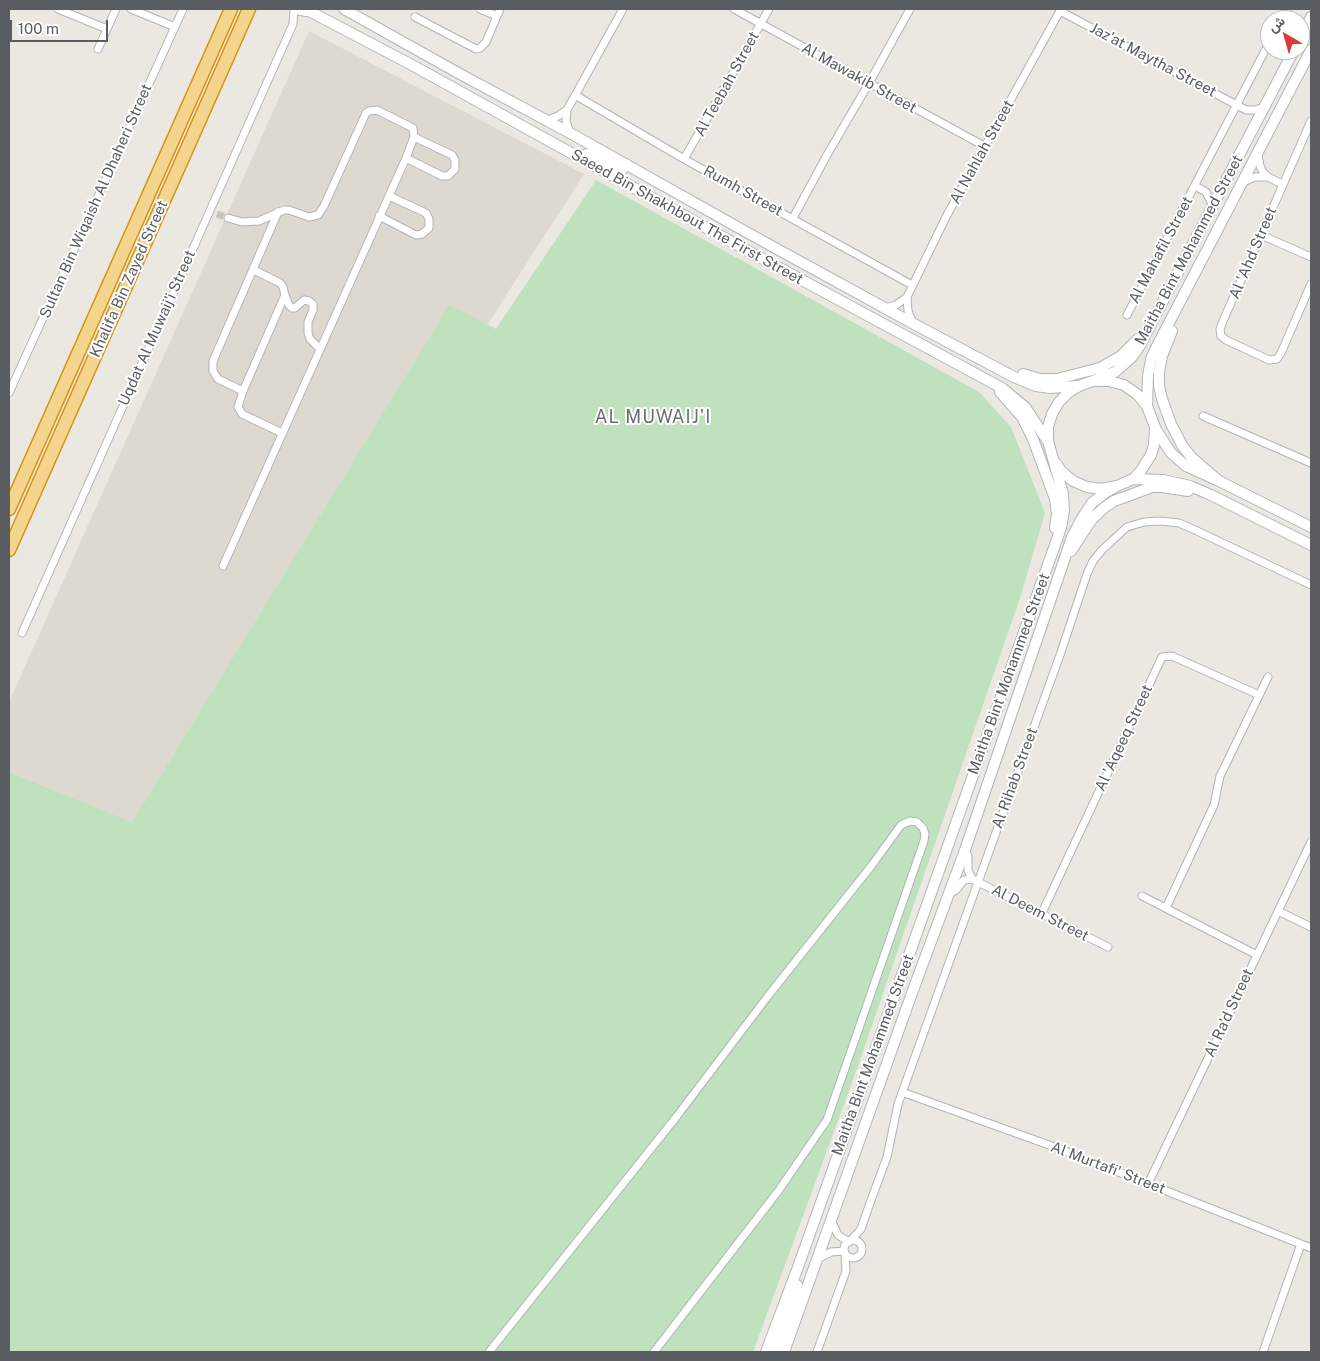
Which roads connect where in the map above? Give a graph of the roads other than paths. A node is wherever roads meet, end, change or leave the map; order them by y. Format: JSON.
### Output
{"nodes":[{"id":1,"x":58,"y":9,"type":"edge"},
{"id":2,"x":116,"y":9,"type":"edge"},
{"id":3,"x":131,"y":9,"type":"edge"},
{"id":4,"x":183,"y":9,"type":"edge"},
{"id":5,"x":231,"y":9,"type":"edge"},
{"id":6,"x":249,"y":9,"type":"edge"},
{"id":7,"x":256,"y":9,"type":"edge"},
{"id":8,"x":344,"y":9,"type":"edge"},
{"id":9,"x":480,"y":9,"type":"edge"},
{"id":10,"x":500,"y":9,"type":"edge"},
{"id":11,"x":623,"y":9,"type":"edge"},
{"id":12,"x":734,"y":9,"type":"edge"},
{"id":13,"x":769,"y":9,"type":"edge"},
{"id":14,"x":910,"y":9,"type":"edge"},
{"id":15,"x":304,"y":10,"type":"edge"},
{"id":16,"x":1060,"y":10,"type":"edge"},
{"id":17,"x":497,"y":16,"type":"junction"},
{"id":18,"x":415,"y":17,"type":"dead end"},
{"id":19,"x":761,"y":24,"type":"junction"},
{"id":20,"x":175,"y":27,"type":"junction"},
{"id":21,"x":107,"y":29,"type":"junction"},
{"id":22,"x":98,"y":49,"type":"dead end"},
{"id":23,"x":1311,"y":50,"type":"edge"},
{"id":24,"x":229,"y":55,"type":"junction"},
{"id":25,"x":1261,"y":60,"type":"edge"},
{"id":26,"x":1289,"y":60,"type":"edge"},
{"id":27,"x":412,"y":65,"type":"junction"},
{"id":28,"x":460,"y":74,"type":"junction"},
{"id":29,"x":869,"y":83,"type":"junction"},
{"id":30,"x":575,"y":95,"type":"junction"},
{"id":31,"x":1237,"y":106,"type":"junction"},
{"id":32,"x":1265,"y":106,"type":"junction"},
{"id":33,"x":567,"y":110,"type":"junction"},
{"id":34,"x":1246,"y":110,"type":"junction"},
{"id":35,"x":548,"y":120,"type":"junction"},
{"id":36,"x":1311,"y":121,"type":"edge"},
{"id":37,"x":1254,"y":128,"type":"junction"},
{"id":38,"x":570,"y":133,"type":"junction"},
{"id":39,"x":414,"y":137,"type":"junction"},
{"id":40,"x":1308,"y":139,"type":"edge"},
{"id":41,"x":984,"y":146,"type":"junction"},
{"id":42,"x":564,"y":150,"type":"junction"},
{"id":43,"x":1258,"y":153,"type":"junction"},
{"id":44,"x":406,"y":158,"type":"junction"},
{"id":45,"x":684,"y":159,"type":"junction"},
{"id":46,"x":626,"y":164,"type":"junction"},
{"id":47,"x":1268,"y":177,"type":"junction"},
{"id":48,"x":1243,"y":182,"type":"junction"},
{"id":49,"x":1282,"y":184,"type":"junction"},
{"id":50,"x":1195,"y":186,"type":"junction"},
{"id":51,"x":1222,"y":189,"type":"junction"},
{"id":52,"x":1206,"y":192,"type":"junction"},
{"id":53,"x":389,"y":196,"type":"junction"},
{"id":54,"x":1213,"y":206,"type":"junction"},
{"id":55,"x":278,"y":212,"type":"junction"},
{"id":56,"x":379,"y":216,"type":"junction"},
{"id":57,"x":228,"y":218,"type":"tunnel mouth"},
{"id":58,"x":793,"y":218,"type":"junction"},
{"id":59,"x":1261,"y":235,"type":"junction"},
{"id":60,"x":1311,"y":257,"type":"edge"},
{"id":61,"x":254,"y":270,"type":"junction"},
{"id":62,"x":1311,"y":284,"type":"edge"},
{"id":63,"x":912,"y":285,"type":"junction"},
{"id":64,"x":1183,"y":294,"type":"junction"},
{"id":65,"x":285,"y":295,"type":"junction"},
{"id":66,"x":907,"y":297,"type":"junction"},
{"id":67,"x":1165,"y":297,"type":"junction"},
{"id":68,"x":884,"y":308,"type":"junction"},
{"id":69,"x":1127,"y":315,"type":"dead end"},
{"id":70,"x":914,"y":324,"type":"junction"},
{"id":71,"x":320,"y":349,"type":"junction"},
{"id":72,"x":1000,"y":368,"type":"junction"},
{"id":73,"x":1094,"y":381,"type":"junction"},
{"id":74,"x":991,"y":383,"type":"junction"},
{"id":75,"x":1080,"y":385,"type":"junction"},
{"id":76,"x":243,"y":391,"type":"junction"},
{"id":77,"x":9,"y":392,"type":"edge"},
{"id":78,"x":1147,"y":406,"type":"junction"},
{"id":79,"x":1203,"y":416,"type":"dead end"},
{"id":80,"x":1155,"y":428,"type":"junction"},
{"id":81,"x":282,"y":433,"type":"junction"},
{"id":82,"x":1048,"y":441,"type":"junction"},
{"id":83,"x":1053,"y":458,"type":"junction"},
{"id":84,"x":1311,"y":463,"type":"edge"},
{"id":85,"x":1133,"y":478,"type":"junction"},
{"id":86,"x":1219,"y":481,"type":"junction"},
{"id":87,"x":1117,"y":486,"type":"junction"},
{"id":88,"x":1211,"y":495,"type":"junction"},
{"id":89,"x":10,"y":506,"type":"edge"},
{"id":90,"x":1311,"y":528,"type":"edge"},
{"id":91,"x":1311,"y":545,"type":"edge"},
{"id":92,"x":9,"y":550,"type":"edge"},
{"id":93,"x":1051,"y":556,"type":"junction"},
{"id":94,"x":1063,"y":563,"type":"junction"},
{"id":95,"x":223,"y":566,"type":"dead end"},
{"id":96,"x":1311,"y":585,"type":"edge"},
{"id":97,"x":22,"y":633,"type":"dead end"},
{"id":98,"x":1268,"y":677,"type":"dead end"},
{"id":99,"x":1259,"y":695,"type":"junction"},
{"id":100,"x":1311,"y":842,"type":"edge"},
{"id":101,"x":965,"y":850,"type":"junction"},
{"id":102,"x":975,"y":880,"type":"junction"},
{"id":103,"x":949,"y":894,"type":"junction"},
{"id":104,"x":1142,"y":896,"type":"dead end"},
{"id":105,"x":1166,"y":908,"type":"junction"},
{"id":106,"x":1278,"y":911,"type":"junction"},
{"id":107,"x":1041,"y":914,"type":"junction"},
{"id":108,"x":1311,"y":926,"type":"edge"},
{"id":109,"x":1108,"y":947,"type":"dead end"},
{"id":110,"x":1257,"y":955,"type":"junction"},
{"id":111,"x":902,"y":1092,"type":"junction"},
{"id":112,"x":1148,"y":1184,"type":"junction"},
{"id":113,"x":831,"y":1219,"type":"junction"},
{"id":114,"x":861,"y":1229,"type":"junction"},
{"id":115,"x":850,"y":1242,"type":"junction"},
{"id":116,"x":1301,"y":1244,"type":"junction"},
{"id":117,"x":1311,"y":1246,"type":"edge"},
{"id":118,"x":862,"y":1247,"type":"junction"},
{"id":119,"x":845,"y":1252,"type":"junction"},
{"id":120,"x":859,"y":1256,"type":"junction"},
{"id":121,"x":817,"y":1259,"type":"junction"},
{"id":122,"x":798,"y":1267,"type":"junction"},
{"id":123,"x":846,"y":1271,"type":"junction"},
{"id":124,"x":489,"y":1352,"type":"edge"},
{"id":125,"x":654,"y":1352,"type":"edge"},
{"id":126,"x":766,"y":1352,"type":"edge"},
{"id":127,"x":776,"y":1352,"type":"edge"},
{"id":128,"x":784,"y":1352,"type":"edge"},
{"id":129,"x":817,"y":1352,"type":"edge"},
{"id":130,"x":1263,"y":1352,"type":"edge"}],
"edges":[{"from":1,"to":21,"type":"street"},
{"from":2,"to":21,"type":"street"},
{"from":3,"to":20,"type":"street"},
{"from":4,"to":20,"type":"street","name":"Sultan Bin Wiqaish Al Dhaheri Street"},
{"from":5,"to":89,"type":"highway","name":"Khalifa Bin Zayed Street"},
{"from":6,"to":24,"type":"highway","name":"Khalifa Bin Zayed Street"},
{"from":7,"to":24,"type":"main road"},
{"from":8,"to":28,"type":"main road","name":"Saeed Bin Shakhbout The First Street"},
{"from":9,"to":17,"type":"street"},
{"from":10,"to":17,"type":"street"},
{"from":11,"to":30,"type":"street"},
{"from":12,"to":19,"type":"street","name":"Al Mawakib Street"},
{"from":13,"to":19,"type":"street","name":"Al Teebah Street"},
{"from":14,"to":29,"type":"street"},
{"from":15,"to":27,"type":"main road","name":"Saeed Bin Shakhbout The First Street"},
{"from":15,"to":97,"type":"street","name":"Uqdat Al Muwaij'i Street"},
{"from":16,"to":31,"type":"street","name":"Jaz'at Maytha Street"},
{"from":16,"to":41,"type":"street","name":"Al Nahlah Street"},
{"from":17,"to":18,"type":"street"},
{"from":19,"to":29,"type":"street","name":"Al Mawakib Street"},
{"from":19,"to":45,"type":"street","name":"Al Teebah Street"},
{"from":20,"to":77,"type":"street","name":"Sultan Bin Wiqaish Al Dhaheri Street"},
{"from":21,"to":22,"type":"street"},
{"from":23,"to":43,"type":"main road","name":"Maitha Bint Mohammed Street"},
{"from":24,"to":92,"type":"highway","name":"Khalifa Bin Zayed Street"},
{"from":25,"to":31,"type":"street","name":"Al Mahafil Street"},
{"from":26,"to":32,"type":"main road","name":"Maitha Bint Mohammed Street"},
{"from":27,"to":28,"type":"main road"},
{"from":27,"to":42,"type":"main road","name":"Saeed Bin Shakhbout The First Street"},
{"from":28,"to":35,"type":"main road","name":"Saeed Bin Shakhbout The First Street"},
{"from":29,"to":41,"type":"street","name":"Al Mawakib Street"},
{"from":29,"to":58,"type":"street"},
{"from":30,"to":33,"type":"street"},
{"from":30,"to":45,"type":"street","name":"Rumh Street"},
{"from":31,"to":34,"type":"street","name":"Jaz'at Maytha Street"},
{"from":31,"to":50,"type":"street","name":"Al Mahafil Street"},
{"from":32,"to":34,"type":"street"},
{"from":32,"to":37,"type":"main road","name":"Maitha Bint Mohammed Street"},
{"from":33,"to":35,"type":"street"},
{"from":33,"to":38,"type":"street"},
{"from":34,"to":37,"type":"street"},
{"from":35,"to":38,"type":"main road","name":"Saeed Bin Shakhbout The First Street"},
{"from":36,"to":40,"type":"street","name":"Al 'Ahd Street"},
{"from":37,"to":51,"type":"main road","name":"Maitha Bint Mohammed Street"},
{"from":38,"to":46,"type":"main road","name":"Saeed Bin Shakhbout The First Street"},
{"from":39,"to":44,"type":"street"},
{"from":39,"to":44,"type":"street"},
{"from":39,"to":55,"type":"street"},
{"from":40,"to":49,"type":"street","name":"Al 'Ahd Street"},
{"from":41,"to":63,"type":"street","name":"Al Nahlah Street"},
{"from":42,"to":46,"type":"main road"},
{"from":42,"to":74,"type":"main road","name":"Saeed Bin Shakhbout The First Street"},
{"from":43,"to":47,"type":"street"},
{"from":43,"to":48,"type":"main road","name":"Maitha Bint Mohammed Street"},
{"from":44,"to":53,"type":"street"},
{"from":45,"to":58,"type":"street","name":"Rumh Street"},
{"from":46,"to":68,"type":"main road","name":"Saeed Bin Shakhbout The First Street"},
{"from":47,"to":48,"type":"street"},
{"from":47,"to":49,"type":"street"},
{"from":48,"to":64,"type":"main road","name":"Maitha Bint Mohammed Street"},
{"from":49,"to":59,"type":"street","name":"Al 'Ahd Street"},
{"from":50,"to":52,"type":"street","name":"Al Mahafil Street"},
{"from":50,"to":69,"type":"street","name":"Al Mahafil Street"},
{"from":51,"to":52,"type":"street","name":"Al Mahafil Street"},
{"from":51,"to":54,"type":"main road","name":"Maitha Bint Mohammed Street"},
{"from":52,"to":54,"type":"street","name":"Al Mahafil Street"},
{"from":53,"to":56,"type":"street"},
{"from":53,"to":56,"type":"street"},
{"from":54,"to":67,"type":"main road","name":"Maitha Bint Mohammed Street"},
{"from":55,"to":57,"type":"street"},
{"from":55,"to":61,"type":"street"},
{"from":56,"to":71,"type":"street"},
{"from":58,"to":63,"type":"street","name":"Rumh Street"},
{"from":59,"to":60,"type":"street"},
{"from":59,"to":62,"type":"street","name":"Al 'Ahd Street"},
{"from":61,"to":65,"type":"street"},
{"from":61,"to":76,"type":"street"},
{"from":63,"to":66,"type":"street","name":"Al Nahlah Street"},
{"from":64,"to":78,"type":"main road","name":"Maitha Bint Mohammed Street"},
{"from":64,"to":86,"type":"main road"},
{"from":65,"to":71,"type":"street"},
{"from":65,"to":76,"type":"street"},
{"from":66,"to":68,"type":"street"},
{"from":66,"to":70,"type":"street"},
{"from":67,"to":72,"type":"main road"},
{"from":67,"to":73,"type":"main road","name":"Maitha Bint Mohammed Street"},
{"from":68,"to":70,"type":"main road","name":"Saeed Bin Shakhbout The First Street"},
{"from":70,"to":72,"type":"main road","name":"Saeed Bin Shakhbout The First Street"},
{"from":71,"to":81,"type":"street"},
{"from":72,"to":75,"type":"main road","name":"Saeed Bin Shakhbout The First Street"},
{"from":73,"to":75,"type":"main road","name":"Maitha Bint Mohammed Street"},
{"from":73,"to":78,"type":"main road"},
{"from":74,"to":82,"type":"main road","name":"Saeed Bin Shakhbout The First Street"},
{"from":74,"to":93,"type":"main road"},
{"from":75,"to":82,"type":"main road","name":"Maitha Bint Mohammed Street"},
{"from":76,"to":81,"type":"street"},
{"from":78,"to":80,"type":"main road"},
{"from":79,"to":84,"type":"street"},
{"from":80,"to":85,"type":"main road"},
{"from":80,"to":86,"type":"main road"},
{"from":81,"to":95,"type":"street"},
{"from":82,"to":83,"type":"main road","name":"Maitha Bint Mohammed Street"},
{"from":83,"to":87,"type":"main road"},
{"from":83,"to":93,"type":"main road","name":"Maitha Bint Mohammed Street"},
{"from":85,"to":87,"type":"main road"},
{"from":85,"to":88,"type":"main road"},
{"from":86,"to":90,"type":"main road"},
{"from":87,"to":94,"type":"main road","name":"Maitha Bint Mohammed Street"},
{"from":88,"to":91,"type":"main road"},
{"from":88,"to":94,"type":"main road"},
{"from":93,"to":122,"type":"main road","name":"Maitha Bint Mohammed Street"},
{"from":94,"to":101,"type":"main road","name":"Maitha Bint Mohammed Street"},
{"from":96,"to":102,"type":"street","name":"Al Rihab Street"},
{"from":98,"to":99,"type":"street"},
{"from":99,"to":105,"type":"street"},
{"from":99,"to":107,"type":"street","name":"Al 'Aqeeq Street"},
{"from":100,"to":106,"type":"street","name":"Al Ra'd Street"},
{"from":101,"to":102,"type":"street"},
{"from":101,"to":103,"type":"main road","name":"Maitha Bint Mohammed Street"},
{"from":102,"to":103,"type":"street"},
{"from":102,"to":107,"type":"street","name":"Al Deem Street"},
{"from":102,"to":111,"type":"street","name":"Al Rihab Street"},
{"from":103,"to":113,"type":"main road","name":"Maitha Bint Mohammed Street"},
{"from":104,"to":105,"type":"street"},
{"from":105,"to":110,"type":"street"},
{"from":106,"to":108,"type":"street"},
{"from":106,"to":110,"type":"street","name":"Al Ra'd Street"},
{"from":107,"to":109,"type":"street","name":"Al Deem Street"},
{"from":110,"to":112,"type":"street","name":"Al Ra'd Street"},
{"from":111,"to":112,"type":"street","name":"Al Murtafi' Street"},
{"from":111,"to":114,"type":"street","name":"Al Rihab Street"},
{"from":112,"to":116,"type":"street","name":"Al Murtafi' Street"},
{"from":113,"to":115,"type":"street"},
{"from":113,"to":121,"type":"main road","name":"Maitha Bint Mohammed Street"},
{"from":114,"to":115,"type":"street","name":"Al Rihab Street"},
{"from":114,"to":118,"type":"street","name":"Al Rihab Street"},
{"from":115,"to":118,"type":"street"},
{"from":115,"to":119,"type":"street"},
{"from":116,"to":117,"type":"street","name":"Al Murtafi' Street"},
{"from":116,"to":130,"type":"street"},
{"from":118,"to":120,"type":"street"},
{"from":119,"to":120,"type":"street"},
{"from":119,"to":121,"type":"street"},
{"from":119,"to":123,"type":"street"},
{"from":120,"to":123,"type":"street"},
{"from":121,"to":128,"type":"main road","name":"Maitha Bint Mohammed Street"},
{"from":122,"to":126,"type":"main road","name":"Maitha Bint Mohammed Street"},
{"from":122,"to":127,"type":"main road"},
{"from":123,"to":129,"type":"street"},
{"from":124,"to":125,"type":"street"}]}
